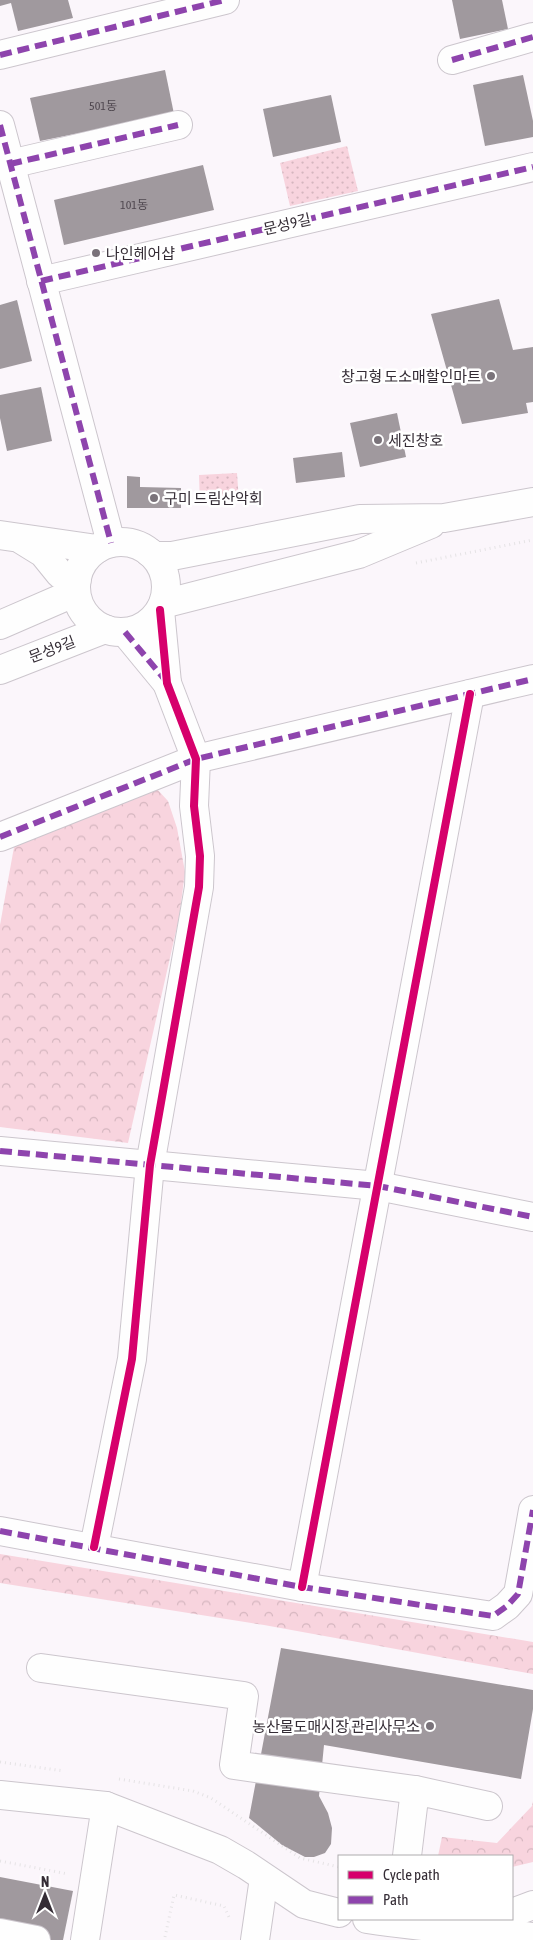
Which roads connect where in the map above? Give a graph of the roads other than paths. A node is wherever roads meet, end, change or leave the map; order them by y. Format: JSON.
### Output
{"nodes":[{"id":1,"x":225,"y":0,"type":"edge"},
{"id":2,"x":533,"y":37,"type":"edge"},
{"id":3,"x":0,"y":55,"type":"edge"},
{"id":4,"x":452,"y":60,"type":"dead end"},
{"id":5,"x":0,"y":125,"type":"edge"},
{"id":6,"x":178,"y":125,"type":"dead end"},
{"id":7,"x":10,"y":164,"type":"junction"},
{"id":8,"x":533,"y":167,"type":"edge"},
{"id":9,"x":41,"y":281,"type":"junction"},
{"id":10,"x":533,"y":502,"type":"edge"},
{"id":11,"x":444,"y":518,"type":"junction"},
{"id":12,"x":4,"y":535,"type":"edge"},
{"id":13,"x":104,"y":546,"type":"junction"},
{"id":14,"x":149,"y":552,"type":"junction"},
{"id":15,"x":77,"y":585,"type":"junction"},
{"id":16,"x":162,"y":607,"type":"junction"},
{"id":17,"x":0,"y":625,"type":"edge"},
{"id":18,"x":115,"y":630,"type":"junction"},
{"id":19,"x":0,"y":670,"type":"edge"},
{"id":20,"x":533,"y":679,"type":"edge"},
{"id":21,"x":167,"y":683,"type":"junction"},
{"id":22,"x":470,"y":694,"type":"junction"},
{"id":23,"x":196,"y":759,"type":"junction"},
{"id":24,"x":0,"y":837,"type":"edge"},
{"id":25,"x":0,"y":1151,"type":"edge"},
{"id":26,"x":150,"y":1165,"type":"junction"},
{"id":27,"x":378,"y":1186,"type":"junction"},
{"id":28,"x":533,"y":1217,"type":"edge"},
{"id":29,"x":533,"y":1510,"type":"edge"},
{"id":30,"x":0,"y":1531,"type":"edge"},
{"id":31,"x":94,"y":1548,"type":"junction"},
{"id":32,"x":302,"y":1587,"type":"junction"},
{"id":33,"x":41,"y":1668,"type":"dead end"},
{"id":34,"x":415,"y":1790,"type":"junction"},
{"id":35,"x":0,"y":1795,"type":"edge"},
{"id":36,"x":106,"y":1806,"type":"junction"},
{"id":37,"x":488,"y":1806,"type":"dead end"},
{"id":38,"x":407,"y":1855,"type":"edge"},
{"id":39,"x":264,"y":1878,"type":"junction"},
{"id":40,"x":533,"y":1905,"type":"edge"},
{"id":41,"x":338,"y":1913,"type":"edge"},
{"id":42,"x":513,"y":1913,"type":"edge"},
{"id":43,"x":383,"y":1920,"type":"edge"},
{"id":44,"x":497,"y":1920,"type":"edge"},
{"id":45,"x":399,"y":1921,"type":"edge"},
{"id":46,"x":0,"y":1933,"type":"edge"},
{"id":47,"x":476,"y":1934,"type":"edge"},
{"id":48,"x":533,"y":1937,"type":"edge"},
{"id":49,"x":36,"y":1940,"type":"edge"},
{"id":50,"x":85,"y":1940,"type":"edge"},
{"id":51,"x":255,"y":1940,"type":"edge"}],
"edges":[{"from":1,"to":3,"type":"street"},
{"from":2,"to":4,"type":"street"},
{"from":5,"to":7,"type":"street"},
{"from":6,"to":7,"type":"street"},
{"from":7,"to":9,"type":"street"},
{"from":8,"to":9,"type":"street","name":"문성9길"},
{"from":9,"to":13,"type":"street"},
{"from":10,"to":11,"type":"street"},
{"from":11,"to":14,"type":"street"},
{"from":11,"to":16,"type":"street"},
{"from":12,"to":13,"type":"street"},
{"from":12,"to":15,"type":"street"},
{"from":13,"to":14,"type":"street"},
{"from":13,"to":15,"type":"street"},
{"from":14,"to":16,"type":"street"},
{"from":15,"to":17,"type":"street"},
{"from":15,"to":18,"type":"street"},
{"from":16,"to":18,"type":"street"},
{"from":16,"to":21,"type":"street"},
{"from":18,"to":19,"type":"street","name":"문성9길"},
{"from":18,"to":21,"type":"street"},
{"from":20,"to":22,"type":"street"},
{"from":21,"to":23,"type":"street"},
{"from":22,"to":23,"type":"street"},
{"from":22,"to":27,"type":"street"},
{"from":23,"to":24,"type":"street"},
{"from":23,"to":26,"type":"street"},
{"from":25,"to":26,"type":"street"},
{"from":26,"to":27,"type":"street"},
{"from":26,"to":31,"type":"street"},
{"from":27,"to":28,"type":"street"},
{"from":27,"to":32,"type":"street"},
{"from":29,"to":32,"type":"street"},
{"from":30,"to":31,"type":"street"},
{"from":31,"to":32,"type":"street"},
{"from":33,"to":34,"type":"street"},
{"from":34,"to":37,"type":"street"},
{"from":34,"to":38,"type":"street"},
{"from":35,"to":36,"type":"street"},
{"from":36,"to":39,"type":"street"},
{"from":36,"to":50,"type":"street"},
{"from":39,"to":41,"type":"street"},
{"from":39,"to":51,"type":"street"},
{"from":40,"to":42,"type":"street"},
{"from":43,"to":45,"type":"street"},
{"from":44,"to":47,"type":"street"},
{"from":45,"to":47,"type":"street"},
{"from":46,"to":49,"type":"street"},
{"from":47,"to":48,"type":"street"}]}
